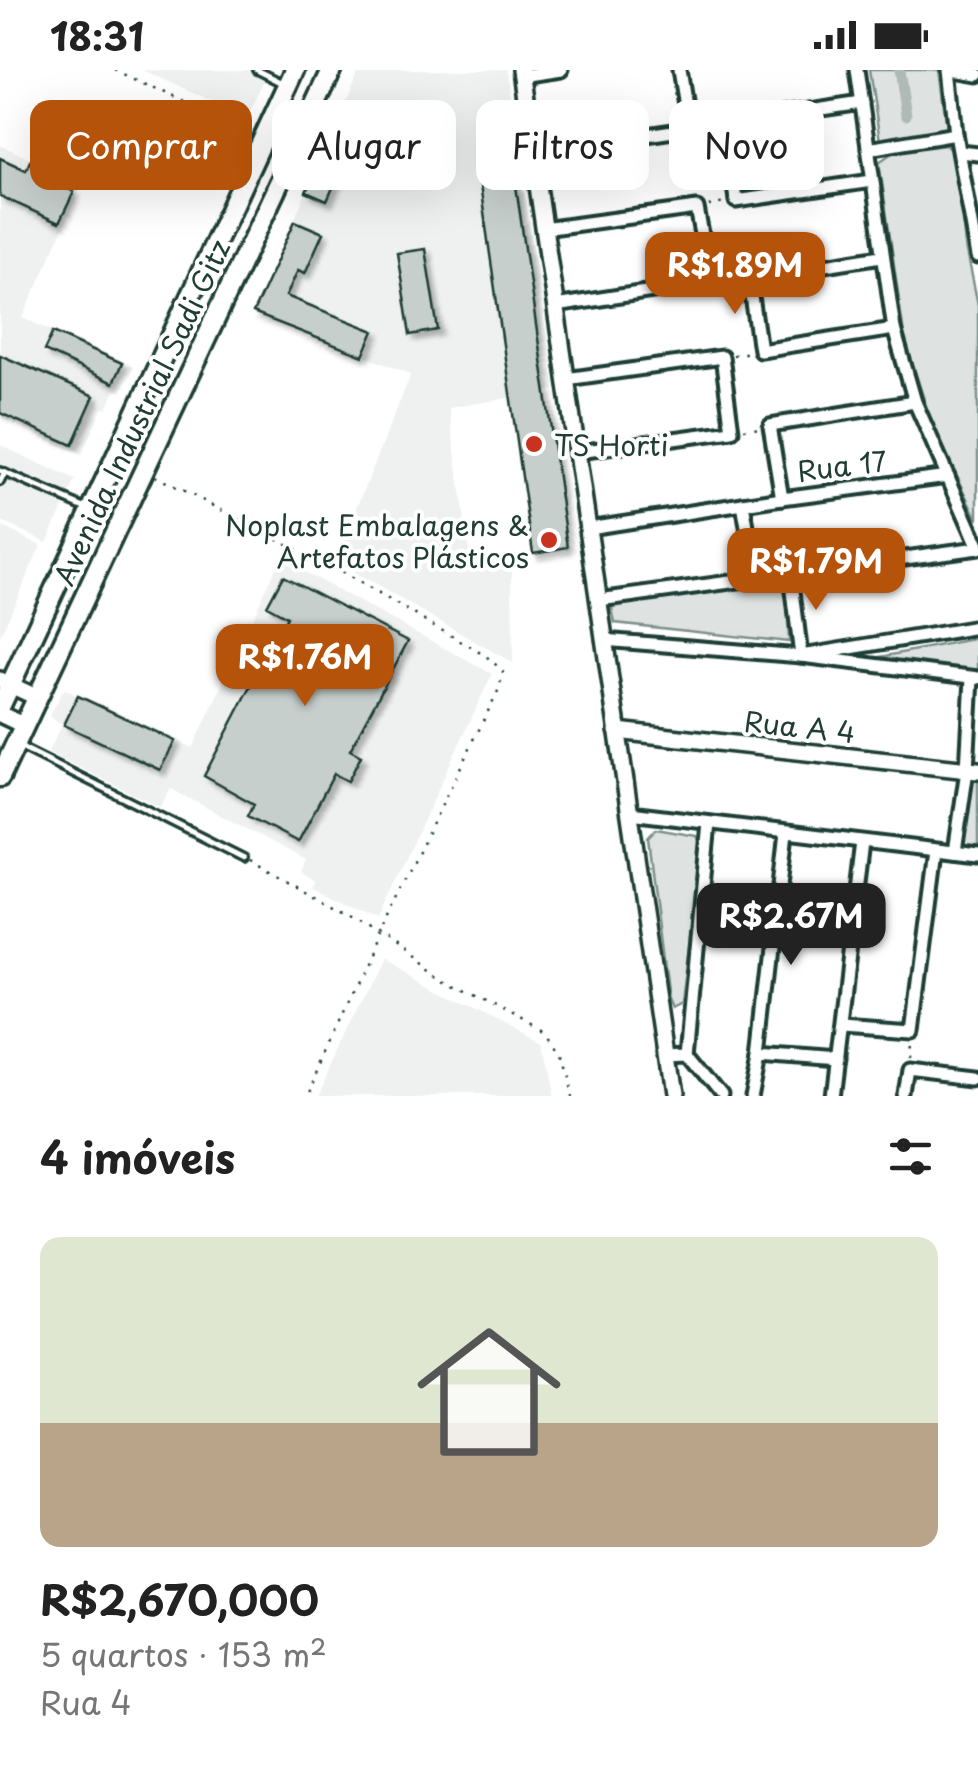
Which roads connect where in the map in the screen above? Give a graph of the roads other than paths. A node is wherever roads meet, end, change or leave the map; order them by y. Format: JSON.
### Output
{"nodes":[{"id":1,"x":257,"y":70,"type":"edge"},
{"id":2,"x":332,"y":70,"type":"edge"},
{"id":3,"x":561,"y":70,"type":"edge"},
{"id":4,"x":680,"y":70,"type":"edge"},
{"id":5,"x":857,"y":70,"type":"edge"},
{"id":6,"x":949,"y":70,"type":"edge"},
{"id":7,"x":521,"y":73,"type":"edge"},
{"id":8,"x":978,"y":75,"type":"edge"},
{"id":9,"x":292,"y":78,"type":"edge"},
{"id":10,"x":525,"y":100,"type":"edge"},
{"id":11,"x":684,"y":100,"type":"edge"},
{"id":12,"x":862,"y":104,"type":"junction"},
{"id":13,"x":824,"y":110,"type":"edge"},
{"id":14,"x":956,"y":134,"type":"junction"},
{"id":15,"x":868,"y":149,"type":"junction"},
{"id":16,"x":960,"y":152,"type":"junction"},
{"id":17,"x":978,"y":154,"type":"edge"},
{"id":18,"x":872,"y":181,"type":"junction"},
{"id":19,"x":824,"y":188,"type":"edge"},
{"id":20,"x":538,"y":190,"type":"edge"},
{"id":21,"x":735,"y":190,"type":"edge"},
{"id":22,"x":811,"y":190,"type":"edge"},
{"id":23,"x":544,"y":229,"type":"junction"},
{"id":24,"x":976,"y":230,"type":"edge"},
{"id":25,"x":882,"y":256,"type":"junction"},
{"id":26,"x":978,"y":257,"type":"edge"},
{"id":27,"x":555,"y":306,"type":"junction"},
{"id":28,"x":894,"y":329,"type":"junction"},
{"id":29,"x":566,"y":379,"type":"junction"},
{"id":30,"x":915,"y":402,"type":"junction"},
{"id":31,"x":578,"y":452,"type":"junction"},
{"id":32,"x":2,"y":472,"type":"edge"},
{"id":33,"x":948,"y":476,"type":"junction"},
{"id":34,"x":0,"y":482,"type":"edge"},
{"id":35,"x":782,"y":498,"type":"junction"},
{"id":36,"x":743,"y":504,"type":"junction"},
{"id":37,"x":92,"y":510,"type":"junction"},
{"id":38,"x":588,"y":528,"type":"junction"},
{"id":39,"x":978,"y":546,"type":"edge"},
{"id":40,"x":791,"y":575,"type":"junction"},
{"id":41,"x":756,"y":579,"type":"junction"},
{"id":42,"x":599,"y":600,"type":"junction"},
{"id":43,"x":978,"y":627,"type":"edge"},
{"id":44,"x":604,"y":640,"type":"junction"},
{"id":45,"x":801,"y":656,"type":"junction"},
{"id":46,"x":975,"y":678,"type":"edge"},
{"id":47,"x":5,"y":683,"type":"edge"},
{"id":48,"x":36,"y":697,"type":"junction"},
{"id":49,"x":0,"y":710,"type":"edge"},
{"id":50,"x":23,"y":725,"type":"junction"},
{"id":51,"x":616,"y":731,"type":"junction"},
{"id":52,"x":14,"y":744,"type":"junction"},
{"id":53,"x":972,"y":770,"type":"edge"},
{"id":54,"x":0,"y":776,"type":"edge"},
{"id":55,"x":630,"y":813,"type":"junction"},
{"id":56,"x":710,"y":823,"type":"junction"},
{"id":57,"x":786,"y":833,"type":"junction"},
{"id":58,"x":862,"y":842,"type":"junction"},
{"id":59,"x":936,"y":851,"type":"junction"},
{"id":60,"x":955,"y":852,"type":"junction"},
{"id":61,"x":978,"y":856,"type":"edge"},
{"id":62,"x":244,"y":858,"type":"road end"},
{"id":63,"x":841,"y":1025,"type":"junction"},
{"id":64,"x":761,"y":1053,"type":"junction"},
{"id":65,"x":686,"y":1054,"type":"junction"},
{"id":66,"x":665,"y":1055,"type":"junction"},
{"id":67,"x":836,"y":1059,"type":"junction"},
{"id":68,"x":978,"y":1078,"type":"edge"},
{"id":69,"x":672,"y":1096,"type":"edge"},
{"id":70,"x":721,"y":1096,"type":"edge"},
{"id":71,"x":753,"y":1096,"type":"edge"},
{"id":72,"x":831,"y":1096,"type":"edge"},
{"id":73,"x":906,"y":1096,"type":"edge"}],
"edges":[{"from":1,"to":9,"type":"lane"},
{"from":2,"to":48,"type":"main road","name":"Avenida Industrial Sadi Gitz"},
{"from":3,"to":7,"type":"street"},
{"from":4,"to":11,"type":"street"},
{"from":5,"to":12,"type":"street"},
{"from":6,"to":8,"type":"street"},
{"from":6,"to":14,"type":"street"},
{"from":7,"to":10,"type":"street"},
{"from":9,"to":37,"type":"main road","name":"Avenida Industrial Sadi Gitz"},
{"from":12,"to":13,"type":"street"},
{"from":12,"to":15,"type":"street"},
{"from":14,"to":15,"type":"street"},
{"from":14,"to":16,"type":"street"},
{"from":15,"to":18,"type":"street"},
{"from":16,"to":17,"type":"street"},
{"from":16,"to":24,"type":"street"},
{"from":18,"to":19,"type":"street"},
{"from":18,"to":25,"type":"street"},
{"from":20,"to":23,"type":"street"},
{"from":21,"to":22,"type":"street"},
{"from":23,"to":27,"type":"street"},
{"from":23,"to":27,"type":"street"},
{"from":24,"to":26,"type":"street"},
{"from":25,"to":28,"type":"street"},
{"from":25,"to":28,"type":"street"},
{"from":27,"to":29,"type":"street"},
{"from":28,"to":30,"type":"street"},
{"from":29,"to":31,"type":"street"},
{"from":29,"to":31,"type":"street"},
{"from":30,"to":33,"type":"street"},
{"from":30,"to":35,"type":"street","name":"Rua 17"},
{"from":31,"to":38,"type":"street"},
{"from":32,"to":34,"type":"lane"},
{"from":32,"to":37,"type":"lane"},
{"from":33,"to":35,"type":"street","name":"Rua 17"},
{"from":33,"to":39,"type":"street"},
{"from":35,"to":36,"type":"street"},
{"from":36,"to":38,"type":"street"},
{"from":36,"to":41,"type":"street"},
{"from":37,"to":47,"type":"main road","name":"Avenida Industrial Sadi Gitz"},
{"from":38,"to":42,"type":"street"},
{"from":39,"to":40,"type":"street"},
{"from":40,"to":41,"type":"street"},
{"from":40,"to":45,"type":"street"},
{"from":41,"to":42,"type":"street"},
{"from":42,"to":44,"type":"street"},
{"from":43,"to":45,"type":"street"},
{"from":44,"to":45,"type":"street"},
{"from":44,"to":51,"type":"street"},
{"from":45,"to":46,"type":"street"},
{"from":46,"to":53,"type":"street"},
{"from":47,"to":48,"type":"street"},
{"from":47,"to":49,"type":"main road","name":"Avenida Industrial Sadi Gitz"},
{"from":48,"to":50,"type":"main road","name":"Avenida Industrial Sadi Gitz"},
{"from":49,"to":50,"type":"street"},
{"from":50,"to":52,"type":"main road","name":"Avenida Industrial Sadi Gitz"},
{"from":51,"to":53,"type":"street","name":"Rua A 4"},
{"from":51,"to":55,"type":"street"},
{"from":52,"to":54,"type":"main road","name":"Avenida Industrial Sadi Gitz"},
{"from":52,"to":62,"type":"lane"},
{"from":53,"to":60,"type":"street"},
{"from":55,"to":56,"type":"street"},
{"from":55,"to":66,"type":"street"},
{"from":56,"to":57,"type":"street"},
{"from":56,"to":65,"type":"street"},
{"from":57,"to":58,"type":"street"},
{"from":57,"to":64,"type":"street"},
{"from":58,"to":59,"type":"street"},
{"from":58,"to":63,"type":"street"},
{"from":59,"to":60,"type":"street"},
{"from":59,"to":63,"type":"street"},
{"from":60,"to":61,"type":"street"},
{"from":63,"to":67,"type":"street"},
{"from":64,"to":67,"type":"street"},
{"from":64,"to":71,"type":"street"},
{"from":65,"to":66,"type":"street"},
{"from":65,"to":70,"type":"street"},
{"from":66,"to":69,"type":"street"},
{"from":67,"to":72,"type":"street"},
{"from":68,"to":73,"type":"street"}]}
